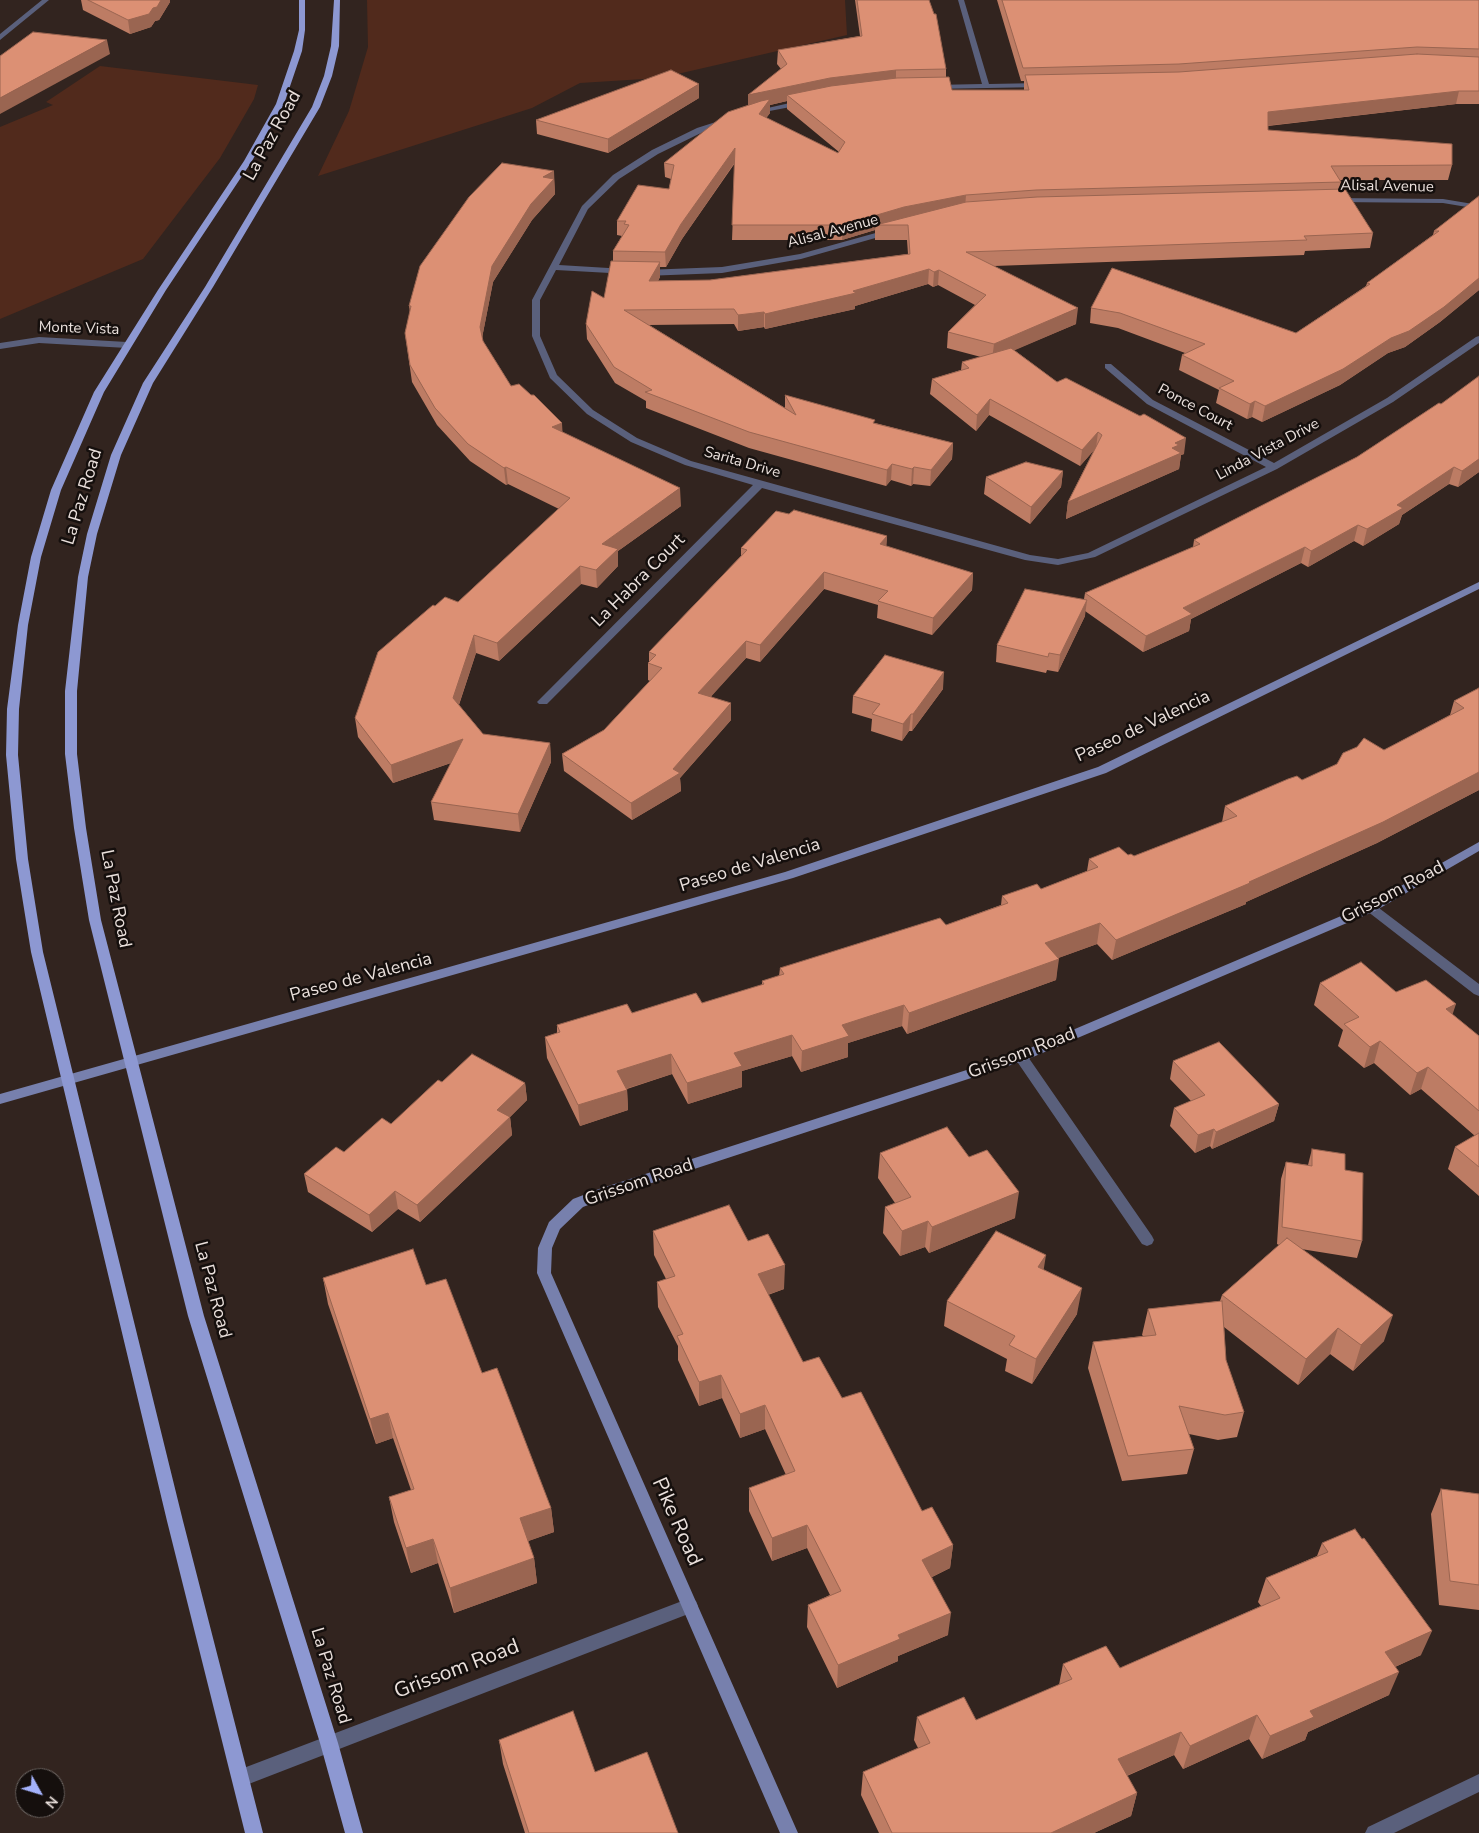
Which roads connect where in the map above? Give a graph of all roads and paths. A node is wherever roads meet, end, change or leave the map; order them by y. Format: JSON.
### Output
{"nodes":[{"id":1,"x":46,"y":0,"type":"edge"},
{"id":2,"x":302,"y":0,"type":"edge"},
{"id":3,"x":337,"y":0,"type":"edge"},
{"id":4,"x":961,"y":0,"type":"edge"},
{"id":5,"x":0,"y":38,"type":"edge"},
{"id":6,"x":986,"y":85,"type":"junction"},
{"id":7,"x":1052,"y":85,"type":"edge"},
{"id":8,"x":923,"y":87,"type":"edge"},
{"id":9,"x":812,"y":100,"type":"edge"},
{"id":10,"x":749,"y":114,"type":"edge"},
{"id":11,"x":733,"y":119,"type":"edge"},
{"id":12,"x":1322,"y":200,"type":"edge"},
{"id":13,"x":1479,"y":207,"type":"edge"},
{"id":14,"x":899,"y":229,"type":"edge"},
{"id":15,"x":552,"y":267,"type":"junction"},
{"id":16,"x":1479,"y":339,"type":"edge"},
{"id":17,"x":127,"y":344,"type":"junction"},
{"id":18,"x":0,"y":346,"type":"edge"},
{"id":19,"x":1108,"y":366,"type":"dead end"},
{"id":20,"x":1274,"y":466,"type":"junction"},
{"id":21,"x":760,"y":484,"type":"junction"},
{"id":22,"x":1058,"y":562,"type":"joint"},
{"id":23,"x":1479,"y":585,"type":"edge"},
{"id":24,"x":543,"y":702,"type":"dead end"},
{"id":25,"x":1479,"y":846,"type":"edge"},
{"id":26,"x":1371,"y":908,"type":"junction"},
{"id":27,"x":1479,"y":990,"type":"edge"},
{"id":28,"x":1021,"y":1057,"type":"junction"},
{"id":29,"x":130,"y":1061,"type":"junction"},
{"id":30,"x":67,"y":1079,"type":"junction"},
{"id":31,"x":0,"y":1099,"type":"edge"},
{"id":32,"x":554,"y":1226,"type":"joint"},
{"id":33,"x":1147,"y":1240,"type":"dead end"},
{"id":34,"x":690,"y":1606,"type":"junction"},
{"id":35,"x":329,"y":1743,"type":"junction"},
{"id":36,"x":241,"y":1778,"type":"junction"},
{"id":37,"x":1479,"y":1783,"type":"edge"},
{"id":38,"x":254,"y":1833,"type":"edge"},
{"id":39,"x":354,"y":1833,"type":"edge"},
{"id":40,"x":789,"y":1833,"type":"edge"},
{"id":41,"x":1374,"y":1833,"type":"edge"}],
"edges":[{"from":1,"to":5,"type":"street"},
{"from":2,"to":17,"type":"main road","name":"La Paz Road"},
{"from":3,"to":29,"type":"main road","name":"La Paz Road"},
{"from":4,"to":6,"type":"street"},
{"from":6,"to":7,"type":"street"},
{"from":6,"to":8,"type":"street"},
{"from":9,"to":10,"type":"street"},
{"from":11,"to":15,"type":"street","name":"Sarita Drive"},
{"from":12,"to":13,"type":"street","name":"Alisal Avenue"},
{"from":14,"to":15,"type":"street","name":"Alisal Avenue"},
{"from":15,"to":21,"type":"street","name":"Sarita Drive"},
{"from":16,"to":20,"type":"street","name":"Linda Vista Drive"},
{"from":17,"to":18,"type":"street","name":"Monte Vista"},
{"from":17,"to":30,"type":"main road","name":"La Paz Road"},
{"from":19,"to":20,"type":"street","name":"Ponce Court"},
{"from":20,"to":22,"type":"street","name":"Linda Vista Drive"},
{"from":21,"to":22,"type":"street","name":"Sarita Drive"},
{"from":21,"to":24,"type":"street","name":"La Habra Court"},
{"from":23,"to":29,"type":"main road","name":"Paseo de Valencia"},
{"from":25,"to":26,"type":"main road","name":"Grissom Road"},
{"from":26,"to":27,"type":"street"},
{"from":26,"to":28,"type":"main road","name":"Grissom Road"},
{"from":28,"to":32,"type":"main road","name":"Grissom Road"},
{"from":28,"to":33,"type":"street"},
{"from":29,"to":30,"type":"main road","name":"Paseo de Valencia"},
{"from":29,"to":35,"type":"main road","name":"La Paz Road"},
{"from":30,"to":31,"type":"main road","name":"Paseo de Valencia"},
{"from":30,"to":36,"type":"main road","name":"La Paz Road"},
{"from":32,"to":34,"type":"main road","name":"Pike Road"},
{"from":34,"to":35,"type":"street","name":"Grissom Road"},
{"from":34,"to":40,"type":"main road","name":"Pike Road"},
{"from":35,"to":36,"type":"street","name":"Grissom Road"},
{"from":35,"to":39,"type":"main road","name":"La Paz Road"},
{"from":36,"to":38,"type":"main road","name":"La Paz Road"},
{"from":37,"to":41,"type":"street"}]}
